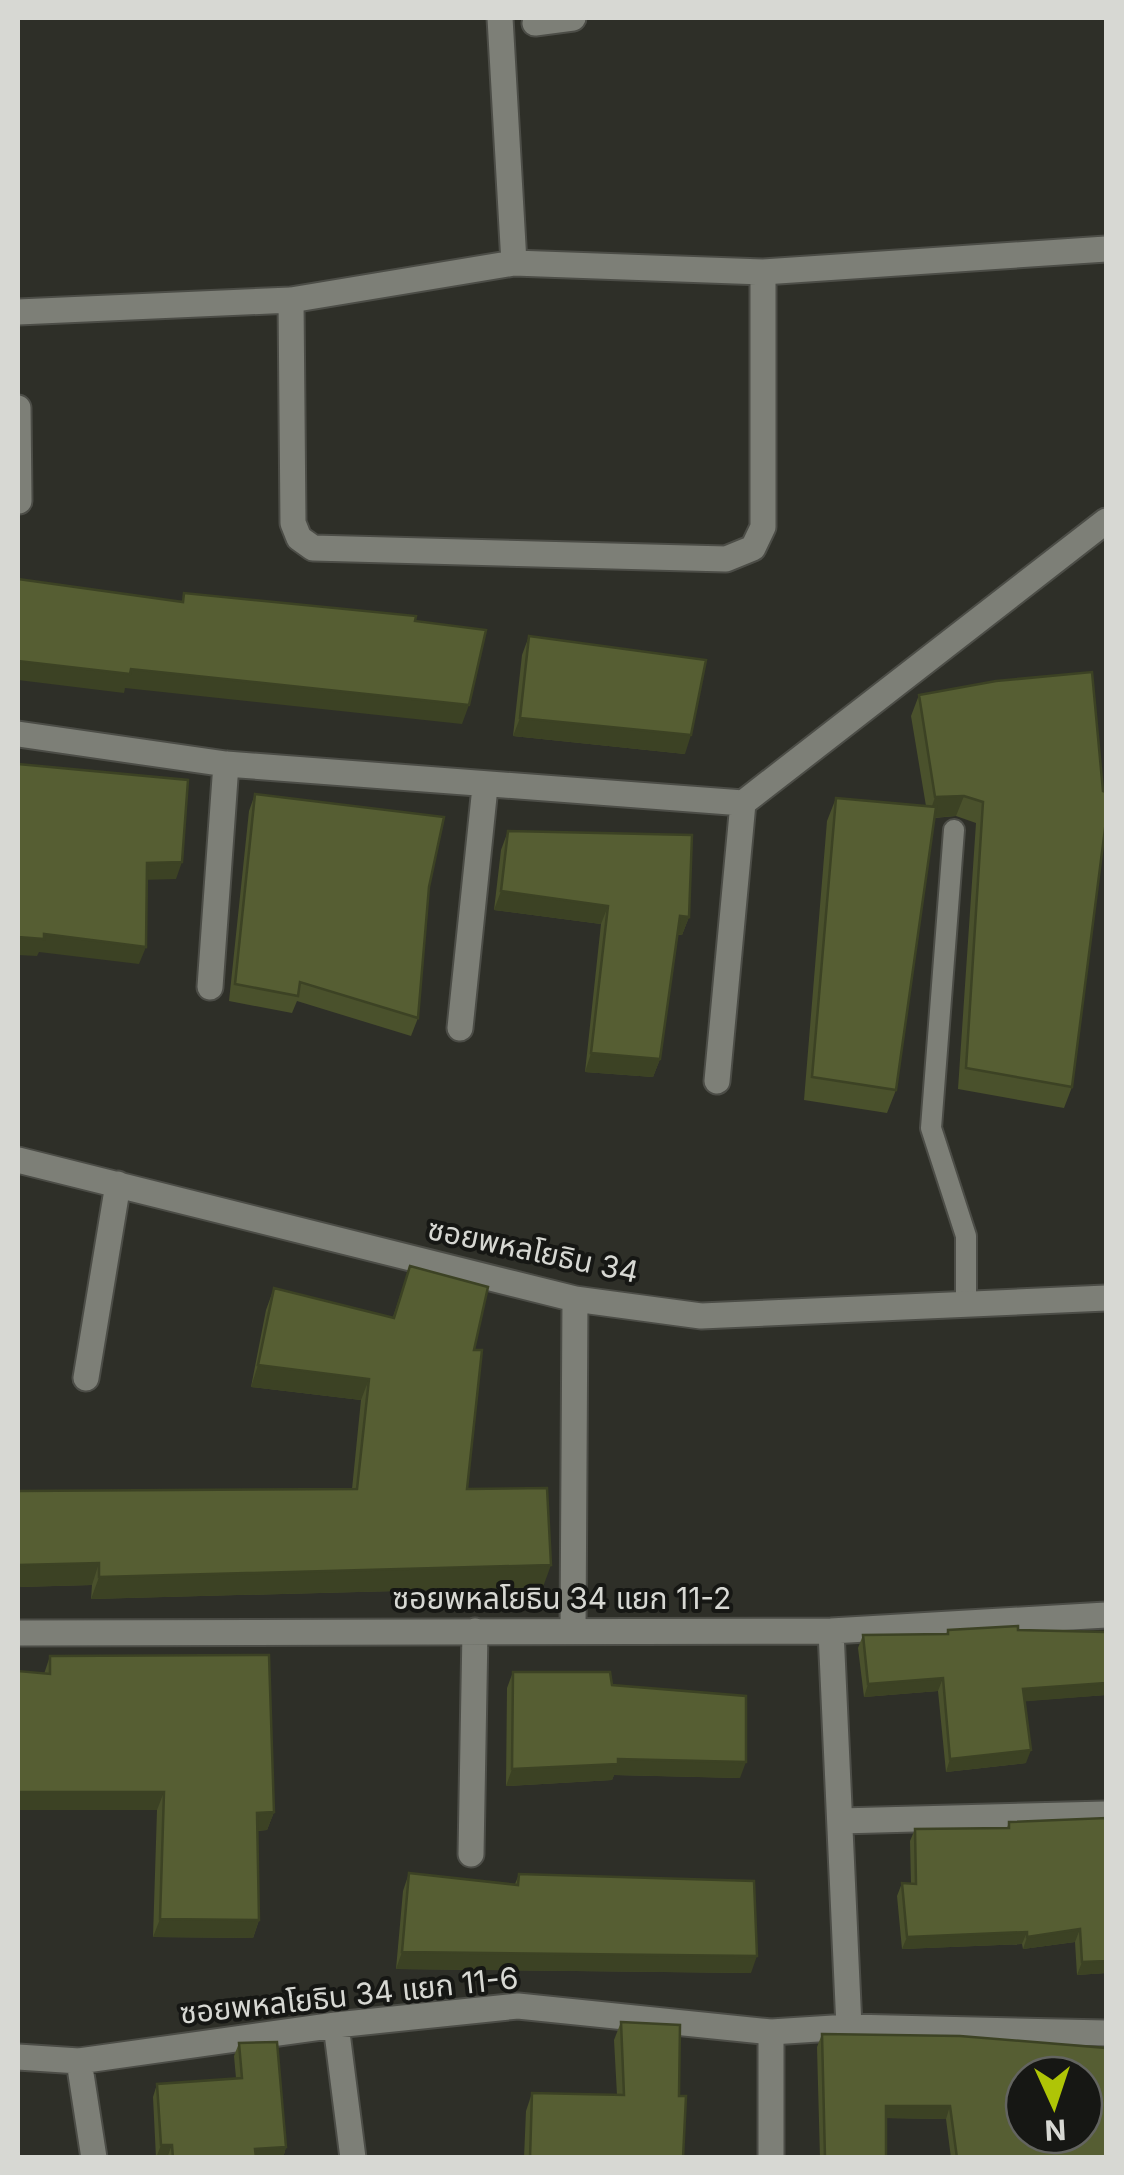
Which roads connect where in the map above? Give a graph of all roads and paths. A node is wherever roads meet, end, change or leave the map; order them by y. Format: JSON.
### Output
{"nodes":[{"id":1,"x":500,"y":18,"type":"edge"},
{"id":2,"x":573,"y":18,"type":"edge"},
{"id":3,"x":535,"y":23,"type":"dead end"},
{"id":4,"x":1106,"y":249,"type":"edge"},
{"id":5,"x":514,"y":262,"type":"junction"},
{"id":6,"x":763,"y":272,"type":"junction"},
{"id":7,"x":291,"y":300,"type":"junction"},
{"id":8,"x":18,"y":312,"type":"edge"},
{"id":9,"x":18,"y":408,"type":"edge"},
{"id":10,"x":19,"y":501,"type":"edge"},
{"id":11,"x":1106,"y":521,"type":"edge"},
{"id":12,"x":18,"y":734,"type":"edge"},
{"id":13,"x":226,"y":764,"type":"junction"},
{"id":14,"x":485,"y":787,"type":"junction"},
{"id":15,"x":743,"y":803,"type":"junction"},
{"id":16,"x":954,"y":830,"type":"edge"},
{"id":17,"x":210,"y":987,"type":"dead end"},
{"id":18,"x":460,"y":1028,"type":"dead end"},
{"id":19,"x":718,"y":1081,"type":"dead end"},
{"id":20,"x":18,"y":1160,"type":"edge"},
{"id":21,"x":118,"y":1184,"type":"junction"},
{"id":22,"x":1106,"y":1298,"type":"edge"},
{"id":23,"x":574,"y":1299,"type":"junction"},
{"id":24,"x":966,"y":1304,"type":"junction"},
{"id":25,"x":86,"y":1378,"type":"dead end"},
{"id":26,"x":1106,"y":1615,"type":"edge"},
{"id":27,"x":475,"y":1631,"type":"junction"},
{"id":28,"x":573,"y":1631,"type":"junction"},
{"id":29,"x":831,"y":1631,"type":"junction"},
{"id":30,"x":18,"y":1633,"type":"edge"},
{"id":31,"x":1106,"y":1814,"type":"edge"},
{"id":32,"x":840,"y":1821,"type":"junction"},
{"id":33,"x":470,"y":1854,"type":"dead end"},
{"id":34,"x":336,"y":2025,"type":"junction"},
{"id":35,"x":849,"y":2027,"type":"junction"},
{"id":36,"x":772,"y":2032,"type":"junction"},
{"id":37,"x":1106,"y":2033,"type":"edge"},
{"id":38,"x":18,"y":2057,"type":"edge"},
{"id":39,"x":79,"y":2061,"type":"junction"},
{"id":40,"x":94,"y":2158,"type":"edge"},
{"id":41,"x":353,"y":2158,"type":"edge"},
{"id":42,"x":771,"y":2158,"type":"edge"}],
"edges":[{"from":1,"to":5,"type":"street"},
{"from":2,"to":3,"type":"street"},
{"from":4,"to":6,"type":"street"},
{"from":5,"to":6,"type":"street"},
{"from":5,"to":7,"type":"street"},
{"from":6,"to":7,"type":"street"},
{"from":7,"to":8,"type":"street"},
{"from":9,"to":10,"type":"street"},
{"from":11,"to":15,"type":"street"},
{"from":12,"to":13,"type":"street"},
{"from":13,"to":14,"type":"street"},
{"from":13,"to":17,"type":"street"},
{"from":14,"to":15,"type":"street"},
{"from":14,"to":18,"type":"street"},
{"from":15,"to":19,"type":"street"},
{"from":16,"to":24,"type":"lane"},
{"from":20,"to":21,"type":"street","name":"ซอยพหลโยธิน 34"},
{"from":21,"to":23,"type":"street","name":"ซอยพหลโยธิน 34"},
{"from":21,"to":25,"type":"street"},
{"from":22,"to":24,"type":"street","name":"ซอยพหลโยธิน 34"},
{"from":23,"to":24,"type":"street","name":"ซอยพหลโยธิน 34"},
{"from":23,"to":28,"type":"street"},
{"from":26,"to":29,"type":"street","name":"ซอยพหลโยธิน 34 แยก 11-2"},
{"from":27,"to":28,"type":"street","name":"ซอยพหลโยธิน 34 แยก 11-2"},
{"from":27,"to":30,"type":"street","name":"ซอยพหลโยธิน 34 แยก 11-2"},
{"from":27,"to":33,"type":"street"},
{"from":28,"to":29,"type":"street","name":"ซอยพหลโยธิน 34 แยก 11-2"},
{"from":29,"to":32,"type":"street"},
{"from":31,"to":32,"type":"street"},
{"from":32,"to":35,"type":"street"},
{"from":34,"to":36,"type":"street","name":"ซอยพหลโยธิน 34 แยก 11-6"},
{"from":34,"to":39,"type":"street","name":"ซอยพหลโยธิน 34 แยก 11-6"},
{"from":34,"to":41,"type":"street"},
{"from":35,"to":36,"type":"street","name":"ซอยพหลโยธิน 34 แยก 11-6"},
{"from":35,"to":37,"type":"street","name":"ซอยพหลโยธิน 34 แยก 11-6"},
{"from":36,"to":42,"type":"street"},
{"from":38,"to":39,"type":"street","name":"ซอยพหลโยธิน 34 แยก 11-6"},
{"from":39,"to":40,"type":"street"}]}
